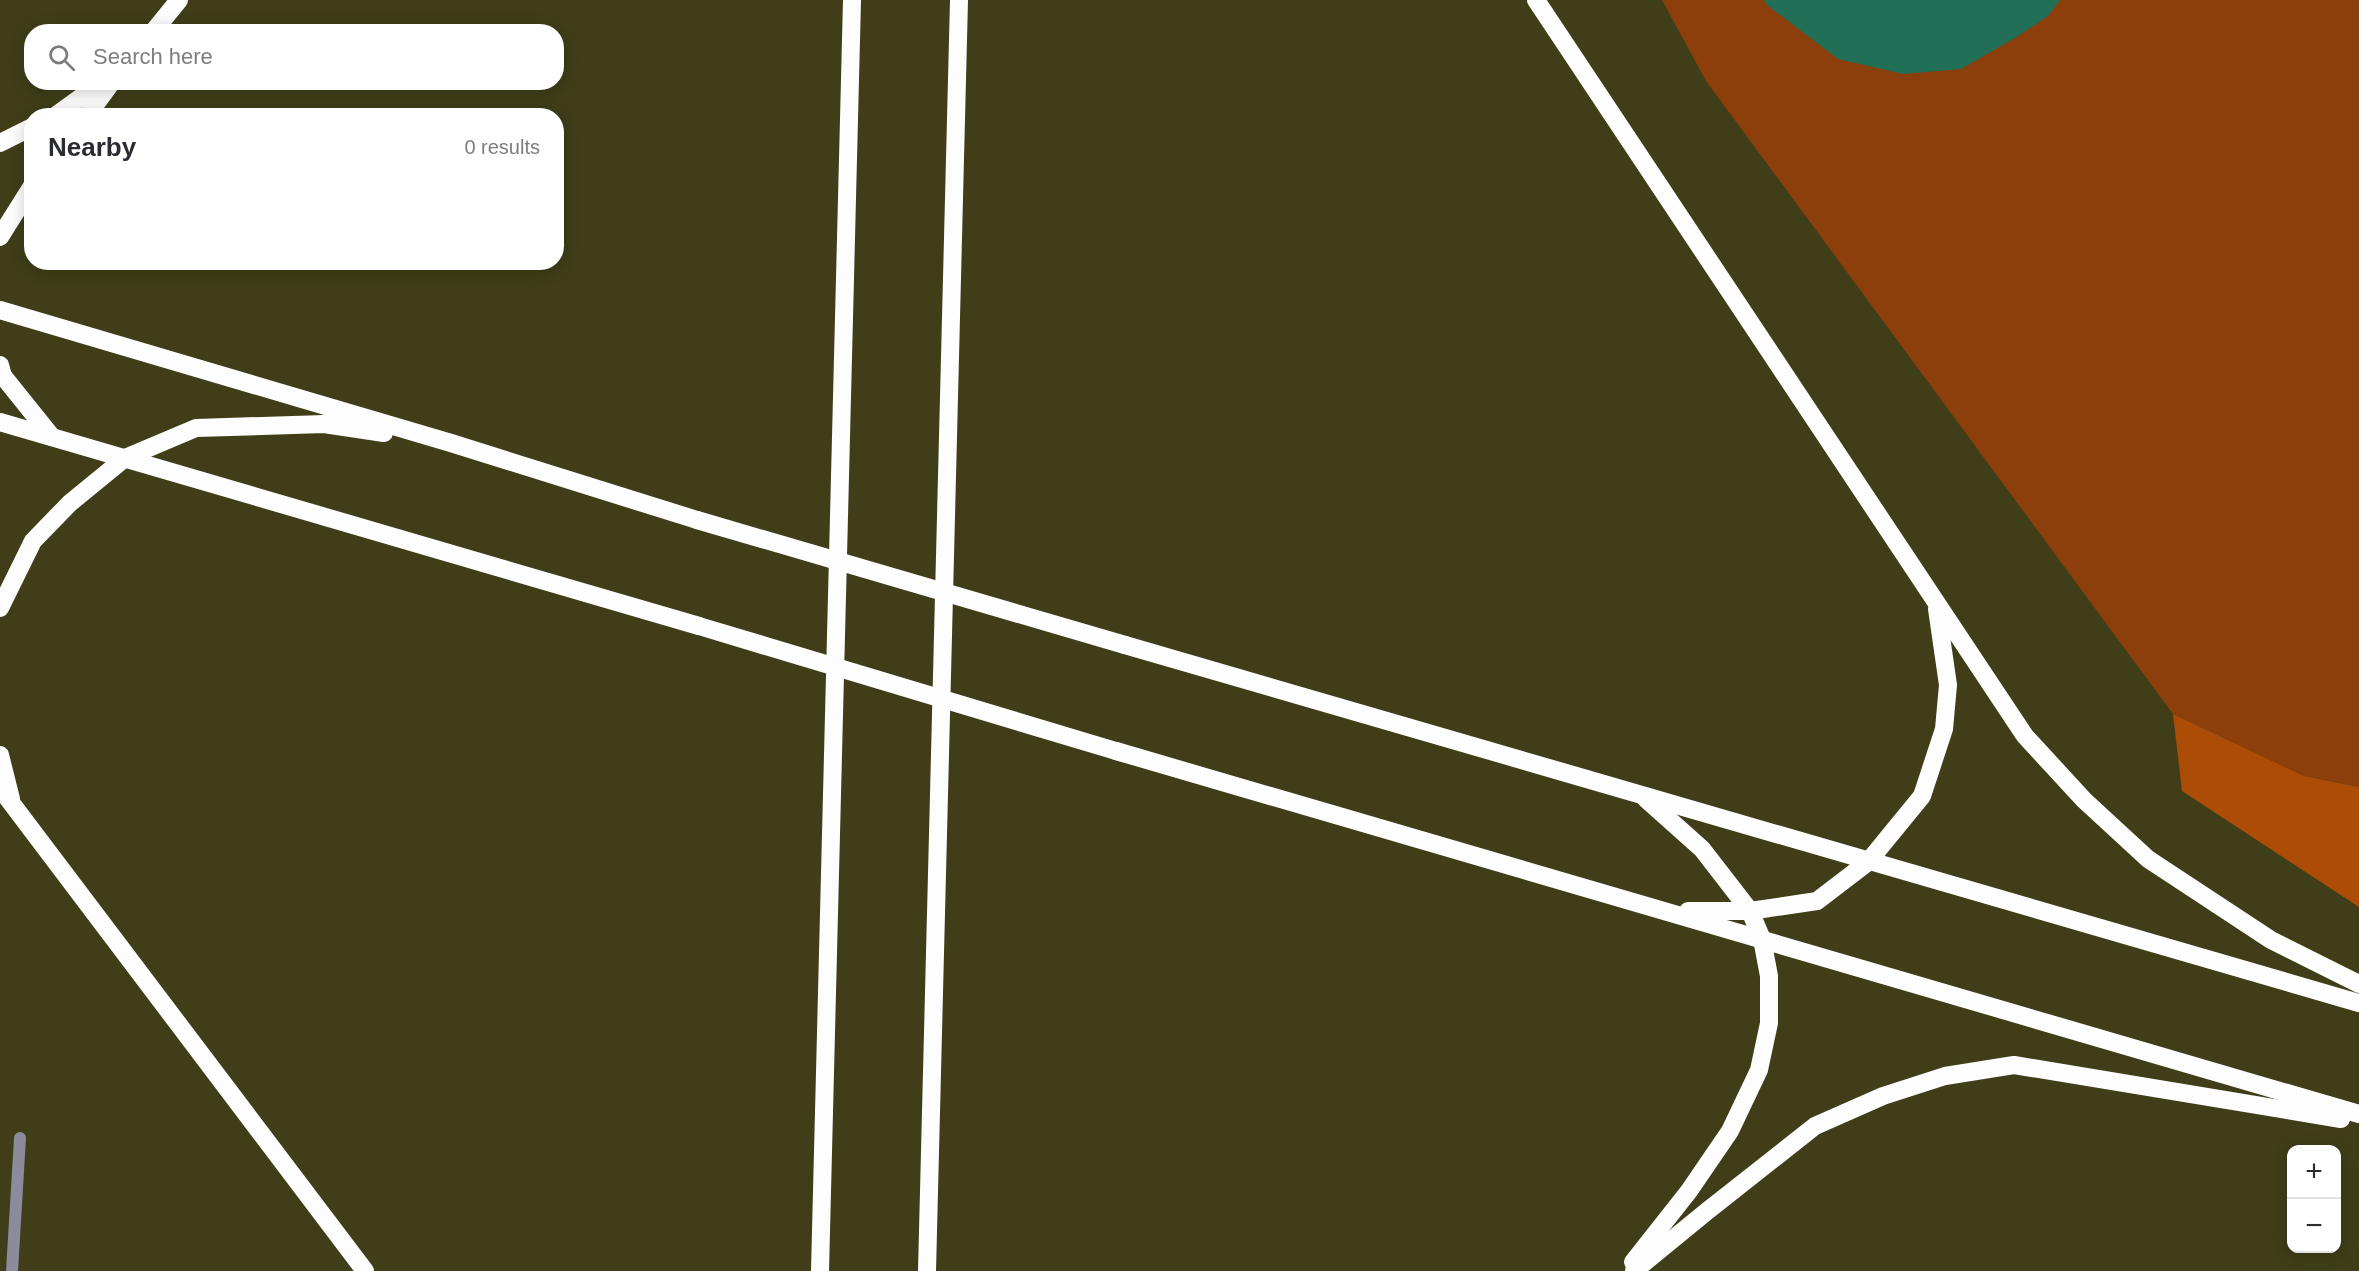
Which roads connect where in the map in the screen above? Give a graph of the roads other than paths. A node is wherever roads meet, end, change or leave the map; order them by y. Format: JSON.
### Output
{"nodes":[{"id":1,"x":179,"y":0,"type":"edge"},
{"id":2,"x":852,"y":0,"type":"edge"},
{"id":3,"x":959,"y":0,"type":"edge"},
{"id":4,"x":1536,"y":0,"type":"edge"},
{"id":5,"x":160,"y":24,"type":"edge"},
{"id":6,"x":91,"y":90,"type":"edge"},
{"id":7,"x":106,"y":90,"type":"edge"},
{"id":8,"x":66,"y":108,"type":"edge"},
{"id":9,"x":93,"y":108,"type":"edge"},
{"id":10,"x":24,"y":131,"type":"edge"},
{"id":11,"x":0,"y":143,"type":"edge"},
{"id":12,"x":24,"y":199,"type":"edge"},
{"id":13,"x":0,"y":237,"type":"edge"},
{"id":14,"x":0,"y":310,"type":"edge"},
{"id":15,"x":0,"y":364,"type":"edge"},
{"id":16,"x":0,"y":422,"type":"edge"},
{"id":17,"x":52,"y":437,"type":"junction"},
{"id":18,"x":451,"y":443,"type":"junction"},
{"id":19,"x":124,"y":458,"type":"junction"},
{"id":20,"x":1937,"y":604,"type":"junction"},
{"id":21,"x":0,"y":608,"type":"edge"},
{"id":22,"x":0,"y":755,"type":"edge"},
{"id":23,"x":0,"y":788,"type":"edge"},
{"id":24,"x":1642,"y":795,"type":"junction"},
{"id":25,"x":13,"y":805,"type":"junction"},
{"id":26,"x":1869,"y":862,"type":"junction"},
{"id":27,"x":1668,"y":910,"type":"junction"},
{"id":28,"x":1750,"y":911,"type":"junction"},
{"id":29,"x":1762,"y":939,"type":"junction"},
{"id":30,"x":2359,"y":984,"type":"edge"},
{"id":31,"x":2359,"y":1003,"type":"edge"},
{"id":32,"x":2359,"y":1114,"type":"edge"},
{"id":33,"x":2359,"y":1122,"type":"edge"},
{"id":34,"x":20,"y":1138,"type":"dead end"},
{"id":35,"x":12,"y":1271,"type":"edge"},
{"id":36,"x":365,"y":1271,"type":"edge"},
{"id":37,"x":820,"y":1271,"type":"edge"},
{"id":38,"x":927,"y":1271,"type":"edge"},
{"id":39,"x":1626,"y":1271,"type":"edge"},
{"id":40,"x":1634,"y":1271,"type":"edge"}],
"edges":[{"from":1,"to":5,"type":"highway"},
{"from":2,"to":37,"type":"highway"},
{"from":3,"to":38,"type":"highway"},
{"from":4,"to":20,"type":"highway"},
{"from":6,"to":8,"type":"highway"},
{"from":7,"to":9,"type":"highway"},
{"from":10,"to":11,"type":"highway"},
{"from":12,"to":13,"type":"highway"},
{"from":14,"to":18,"type":"highway"},
{"from":15,"to":17,"type":"highway"},
{"from":16,"to":17,"type":"highway"},
{"from":17,"to":19,"type":"highway"},
{"from":18,"to":19,"type":"highway"},
{"from":18,"to":24,"type":"highway","bridge":true},
{"from":19,"to":21,"type":"highway"},
{"from":19,"to":27,"type":"highway","bridge":true},
{"from":20,"to":26,"type":"highway"},
{"from":20,"to":30,"type":"highway"},
{"from":22,"to":25,"type":"highway"},
{"from":23,"to":25,"type":"highway"},
{"from":24,"to":26,"type":"highway"},
{"from":24,"to":28,"type":"highway"},
{"from":25,"to":36,"type":"highway"},
{"from":26,"to":28,"type":"highway"},
{"from":26,"to":31,"type":"highway"},
{"from":27,"to":28,"type":"highway"},
{"from":27,"to":29,"type":"highway"},
{"from":28,"to":29,"type":"highway"},
{"from":29,"to":32,"type":"highway"},
{"from":29,"to":39,"type":"highway"},
{"from":33,"to":40,"type":"highway"},
{"from":34,"to":35,"type":"street"}]}
